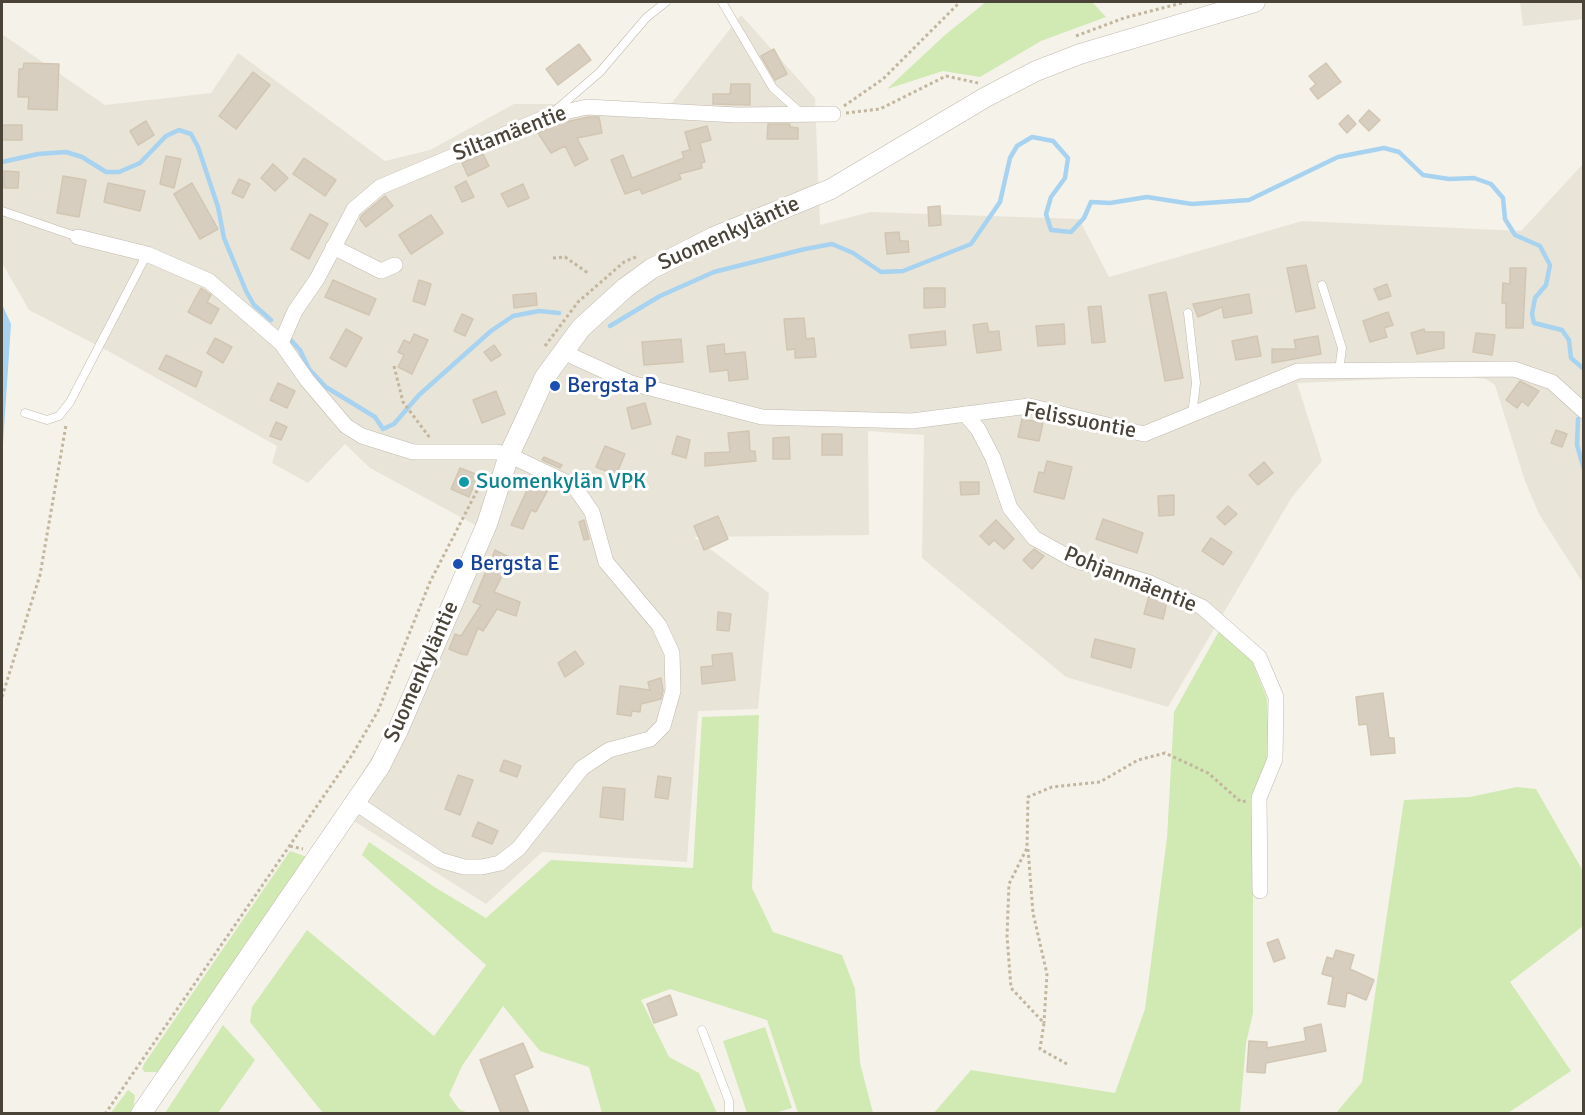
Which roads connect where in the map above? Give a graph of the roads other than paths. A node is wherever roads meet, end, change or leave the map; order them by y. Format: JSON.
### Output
{"nodes":[{"id":1,"x":666,"y":2,"type":"edge"},
{"id":2,"x":722,"y":2,"type":"edge"},
{"id":3,"x":1255,"y":2,"type":"edge"},
{"id":4,"x":802,"y":114,"type":"junction"},
{"id":5,"x":833,"y":114,"type":"road end"},
{"id":6,"x":551,"y":115,"type":"junction"},
{"id":7,"x":2,"y":211,"type":"edge"},
{"id":8,"x":78,"y":237,"type":"joint"},
{"id":9,"x":333,"y":247,"type":"junction"},
{"id":10,"x":147,"y":254,"type":"junction"},
{"id":11,"x":395,"y":265,"type":"dead end"},
{"id":12,"x":1322,"y":285,"type":"dead end"},
{"id":13,"x":1188,"y":313,"type":"dead end"},
{"id":14,"x":281,"y":343,"type":"junction"},
{"id":15,"x":563,"y":352,"type":"junction"},
{"id":16,"x":1339,"y":371,"type":"junction"},
{"id":17,"x":1584,"y":411,"type":"edge"},
{"id":18,"x":25,"y":413,"type":"dead end"},
{"id":19,"x":965,"y":414,"type":"junction"},
{"id":20,"x":1192,"y":415,"type":"junction"},
{"id":21,"x":509,"y":455,"type":"junction"},
{"id":22,"x":356,"y":803,"type":"junction"},
{"id":23,"x":1260,"y":891,"type":"dead end"},
{"id":24,"x":702,"y":1030,"type":"dead end"},
{"id":25,"x":141,"y":1113,"type":"edge"},
{"id":26,"x":729,"y":1113,"type":"edge"}],
"edges":[{"from":1,"to":6,"type":"lane"},
{"from":2,"to":4,"type":"lane"},
{"from":3,"to":15,"type":"street","name":"Suomenkyläntie"},
{"from":4,"to":5,"type":"street","name":"Siltamäentie"},
{"from":4,"to":6,"type":"street","name":"Siltamäentie"},
{"from":6,"to":9,"type":"street","name":"Siltamäentie"},
{"from":7,"to":8,"type":"lane"},
{"from":8,"to":10,"type":"street"},
{"from":9,"to":11,"type":"street"},
{"from":9,"to":14,"type":"street","name":"Siltamäentie"},
{"from":10,"to":14,"type":"street"},
{"from":10,"to":18,"type":"lane"},
{"from":12,"to":16,"type":"lane"},
{"from":13,"to":20,"type":"lane"},
{"from":14,"to":21,"type":"street"},
{"from":15,"to":19,"type":"street","name":"Felissuontie"},
{"from":15,"to":21,"type":"street","name":"Suomenkyläntie"},
{"from":16,"to":17,"type":"street","name":"Felissuontie"},
{"from":16,"to":20,"type":"street","name":"Felissuontie"},
{"from":19,"to":20,"type":"street","name":"Felissuontie"},
{"from":19,"to":23,"type":"street","name":"Pohjanmäentie"},
{"from":21,"to":22,"type":"street","name":"Suomenkyläntie"},
{"from":21,"to":22,"type":"street"},
{"from":22,"to":25,"type":"street","name":"Suomenkyläntie"},
{"from":24,"to":26,"type":"lane"}]}
